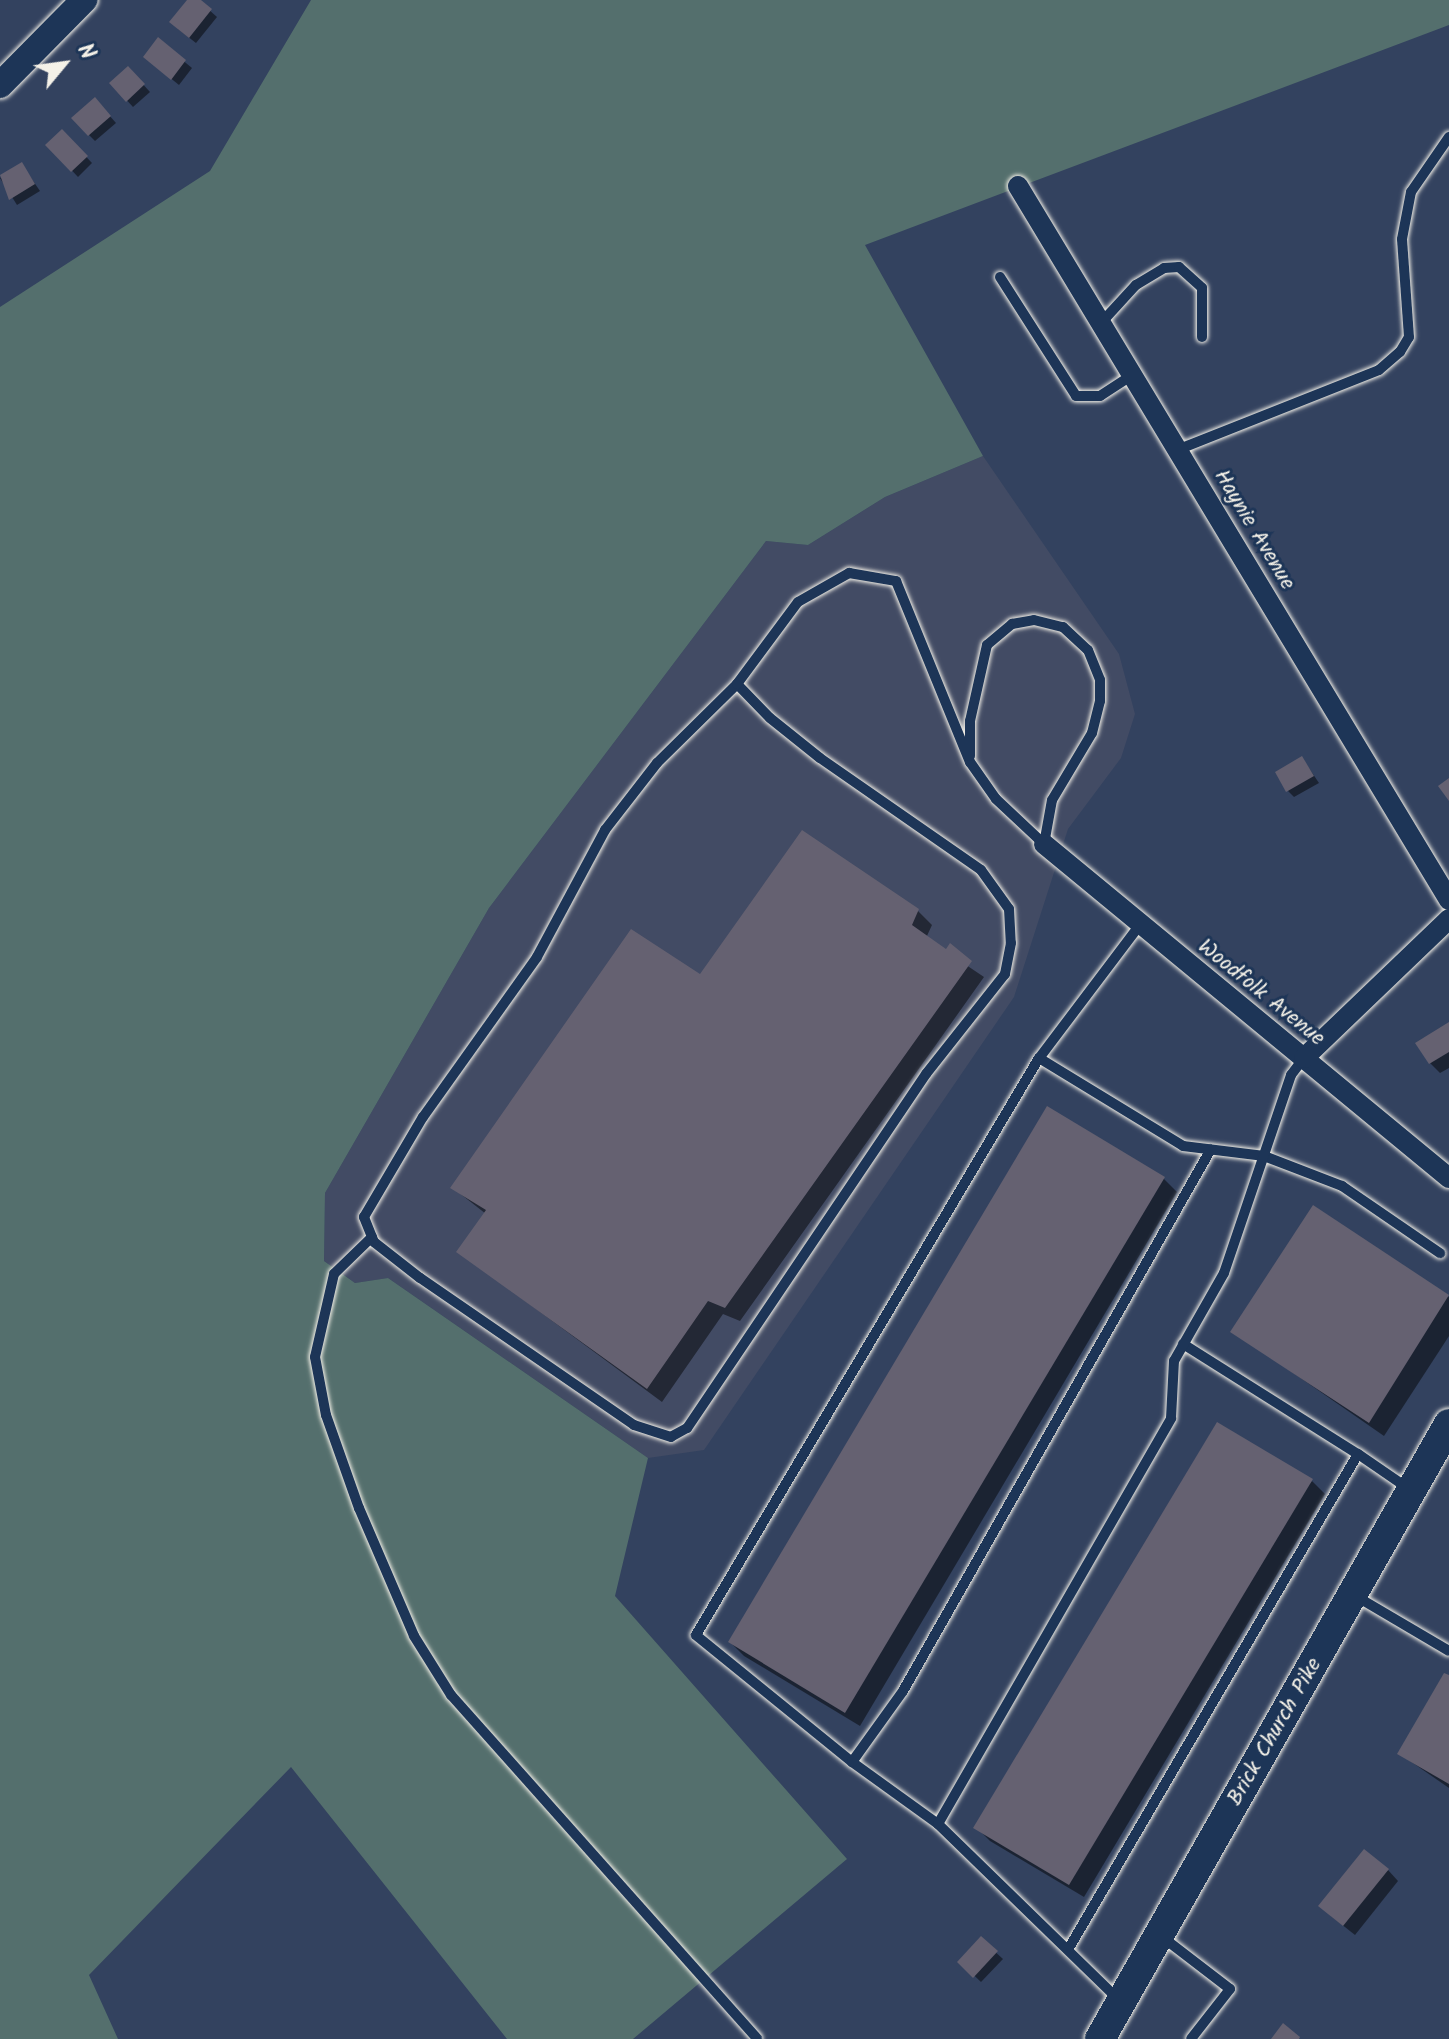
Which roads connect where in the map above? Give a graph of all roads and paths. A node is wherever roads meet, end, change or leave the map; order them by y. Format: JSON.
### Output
{"nodes":[{"id":1,"x":84,"y":0,"type":"edge"},
{"id":2,"x":0,"y":85,"type":"edge"},
{"id":3,"x":1449,"y":137,"type":"edge"},
{"id":4,"x":1018,"y":186,"type":"dead end"},
{"id":5,"x":1000,"y":277,"type":"dead end"},
{"id":6,"x":1101,"y":323,"type":"junction"},
{"id":7,"x":1202,"y":337,"type":"dead end"},
{"id":8,"x":1132,"y":375,"type":"junction"},
{"id":9,"x":1177,"y":450,"type":"junction"},
{"id":10,"x":737,"y":684,"type":"junction"},
{"id":11,"x":970,"y":762,"type":"junction"},
{"id":12,"x":1044,"y":844,"type":"junction"},
{"id":13,"x":1449,"y":900,"type":"edge"},
{"id":14,"x":1449,"y":919,"type":"edge"},
{"id":15,"x":1139,"y":926,"type":"junction"},
{"id":16,"x":1039,"y":1058,"type":"junction"},
{"id":17,"x":1304,"y":1058,"type":"junction"},
{"id":18,"x":1211,"y":1149,"type":"junction"},
{"id":19,"x":1264,"y":1156,"type":"junction"},
{"id":20,"x":1449,"y":1178,"type":"edge"},
{"id":21,"x":372,"y":1237,"type":"junction"},
{"id":22,"x":1440,"y":1253,"type":"dead end"},
{"id":23,"x":1183,"y":1344,"type":"junction"},
{"id":24,"x":1447,"y":1435,"type":"edge"},
{"id":25,"x":1358,"y":1454,"type":"junction"},
{"id":26,"x":1412,"y":1490,"type":"junction"},
{"id":27,"x":1353,"y":1594,"type":"junction"},
{"id":28,"x":1449,"y":1651,"type":"edge"},
{"id":29,"x":852,"y":1762,"type":"junction"},
{"id":30,"x":938,"y":1824,"type":"junction"},
{"id":31,"x":1159,"y":1935,"type":"junction"},
{"id":32,"x":1069,"y":1948,"type":"junction"},
{"id":33,"x":1121,"y":2002,"type":"junction"},
{"id":34,"x":757,"y":2039,"type":"edge"},
{"id":35,"x":1100,"y":2039,"type":"edge"},
{"id":36,"x":1191,"y":2039,"type":"edge"}],
"edges":[{"from":1,"to":2,"type":"street"},
{"from":3,"to":9,"type":"lane"},
{"from":4,"to":6,"type":"street","name":"Haynie Avenue"},
{"from":5,"to":8,"type":"lane"},
{"from":6,"to":7,"type":"lane"},
{"from":6,"to":8,"type":"street","name":"Haynie Avenue"},
{"from":8,"to":9,"type":"street","name":"Haynie Avenue"},
{"from":9,"to":13,"type":"street","name":"Haynie Avenue"},
{"from":10,"to":11,"type":"lane"},
{"from":10,"to":21,"type":"lane"},
{"from":10,"to":21,"type":"lane"},
{"from":11,"to":12,"type":"lane"},
{"from":11,"to":12,"type":"lane"},
{"from":12,"to":15,"type":"street","name":"Woodfolk Avenue"},
{"from":14,"to":17,"type":"street"},
{"from":15,"to":16,"type":"lane"},
{"from":15,"to":17,"type":"street","name":"Woodfolk Avenue"},
{"from":16,"to":18,"type":"lane"},
{"from":16,"to":29,"type":"lane"},
{"from":17,"to":19,"type":"lane"},
{"from":17,"to":20,"type":"street","name":"Woodfolk Avenue"},
{"from":18,"to":19,"type":"lane"},
{"from":18,"to":29,"type":"lane"},
{"from":19,"to":22,"type":"lane"},
{"from":19,"to":23,"type":"lane"},
{"from":21,"to":34,"type":"lane"},
{"from":23,"to":25,"type":"lane"},
{"from":23,"to":30,"type":"lane"},
{"from":24,"to":26,"type":"main road","name":"Brick Church Pike"},
{"from":25,"to":26,"type":"lane"},
{"from":25,"to":32,"type":"lane"},
{"from":26,"to":27,"type":"main road","name":"Brick Church Pike"},
{"from":27,"to":28,"type":"lane"},
{"from":27,"to":31,"type":"main road","name":"Brick Church Pike"},
{"from":29,"to":30,"type":"lane"},
{"from":30,"to":32,"type":"lane"},
{"from":31,"to":33,"type":"main road","name":"Brick Church Pike"},
{"from":31,"to":36,"type":"lane"},
{"from":32,"to":33,"type":"lane"},
{"from":33,"to":35,"type":"main road","name":"Brick Church Pike"}]}
